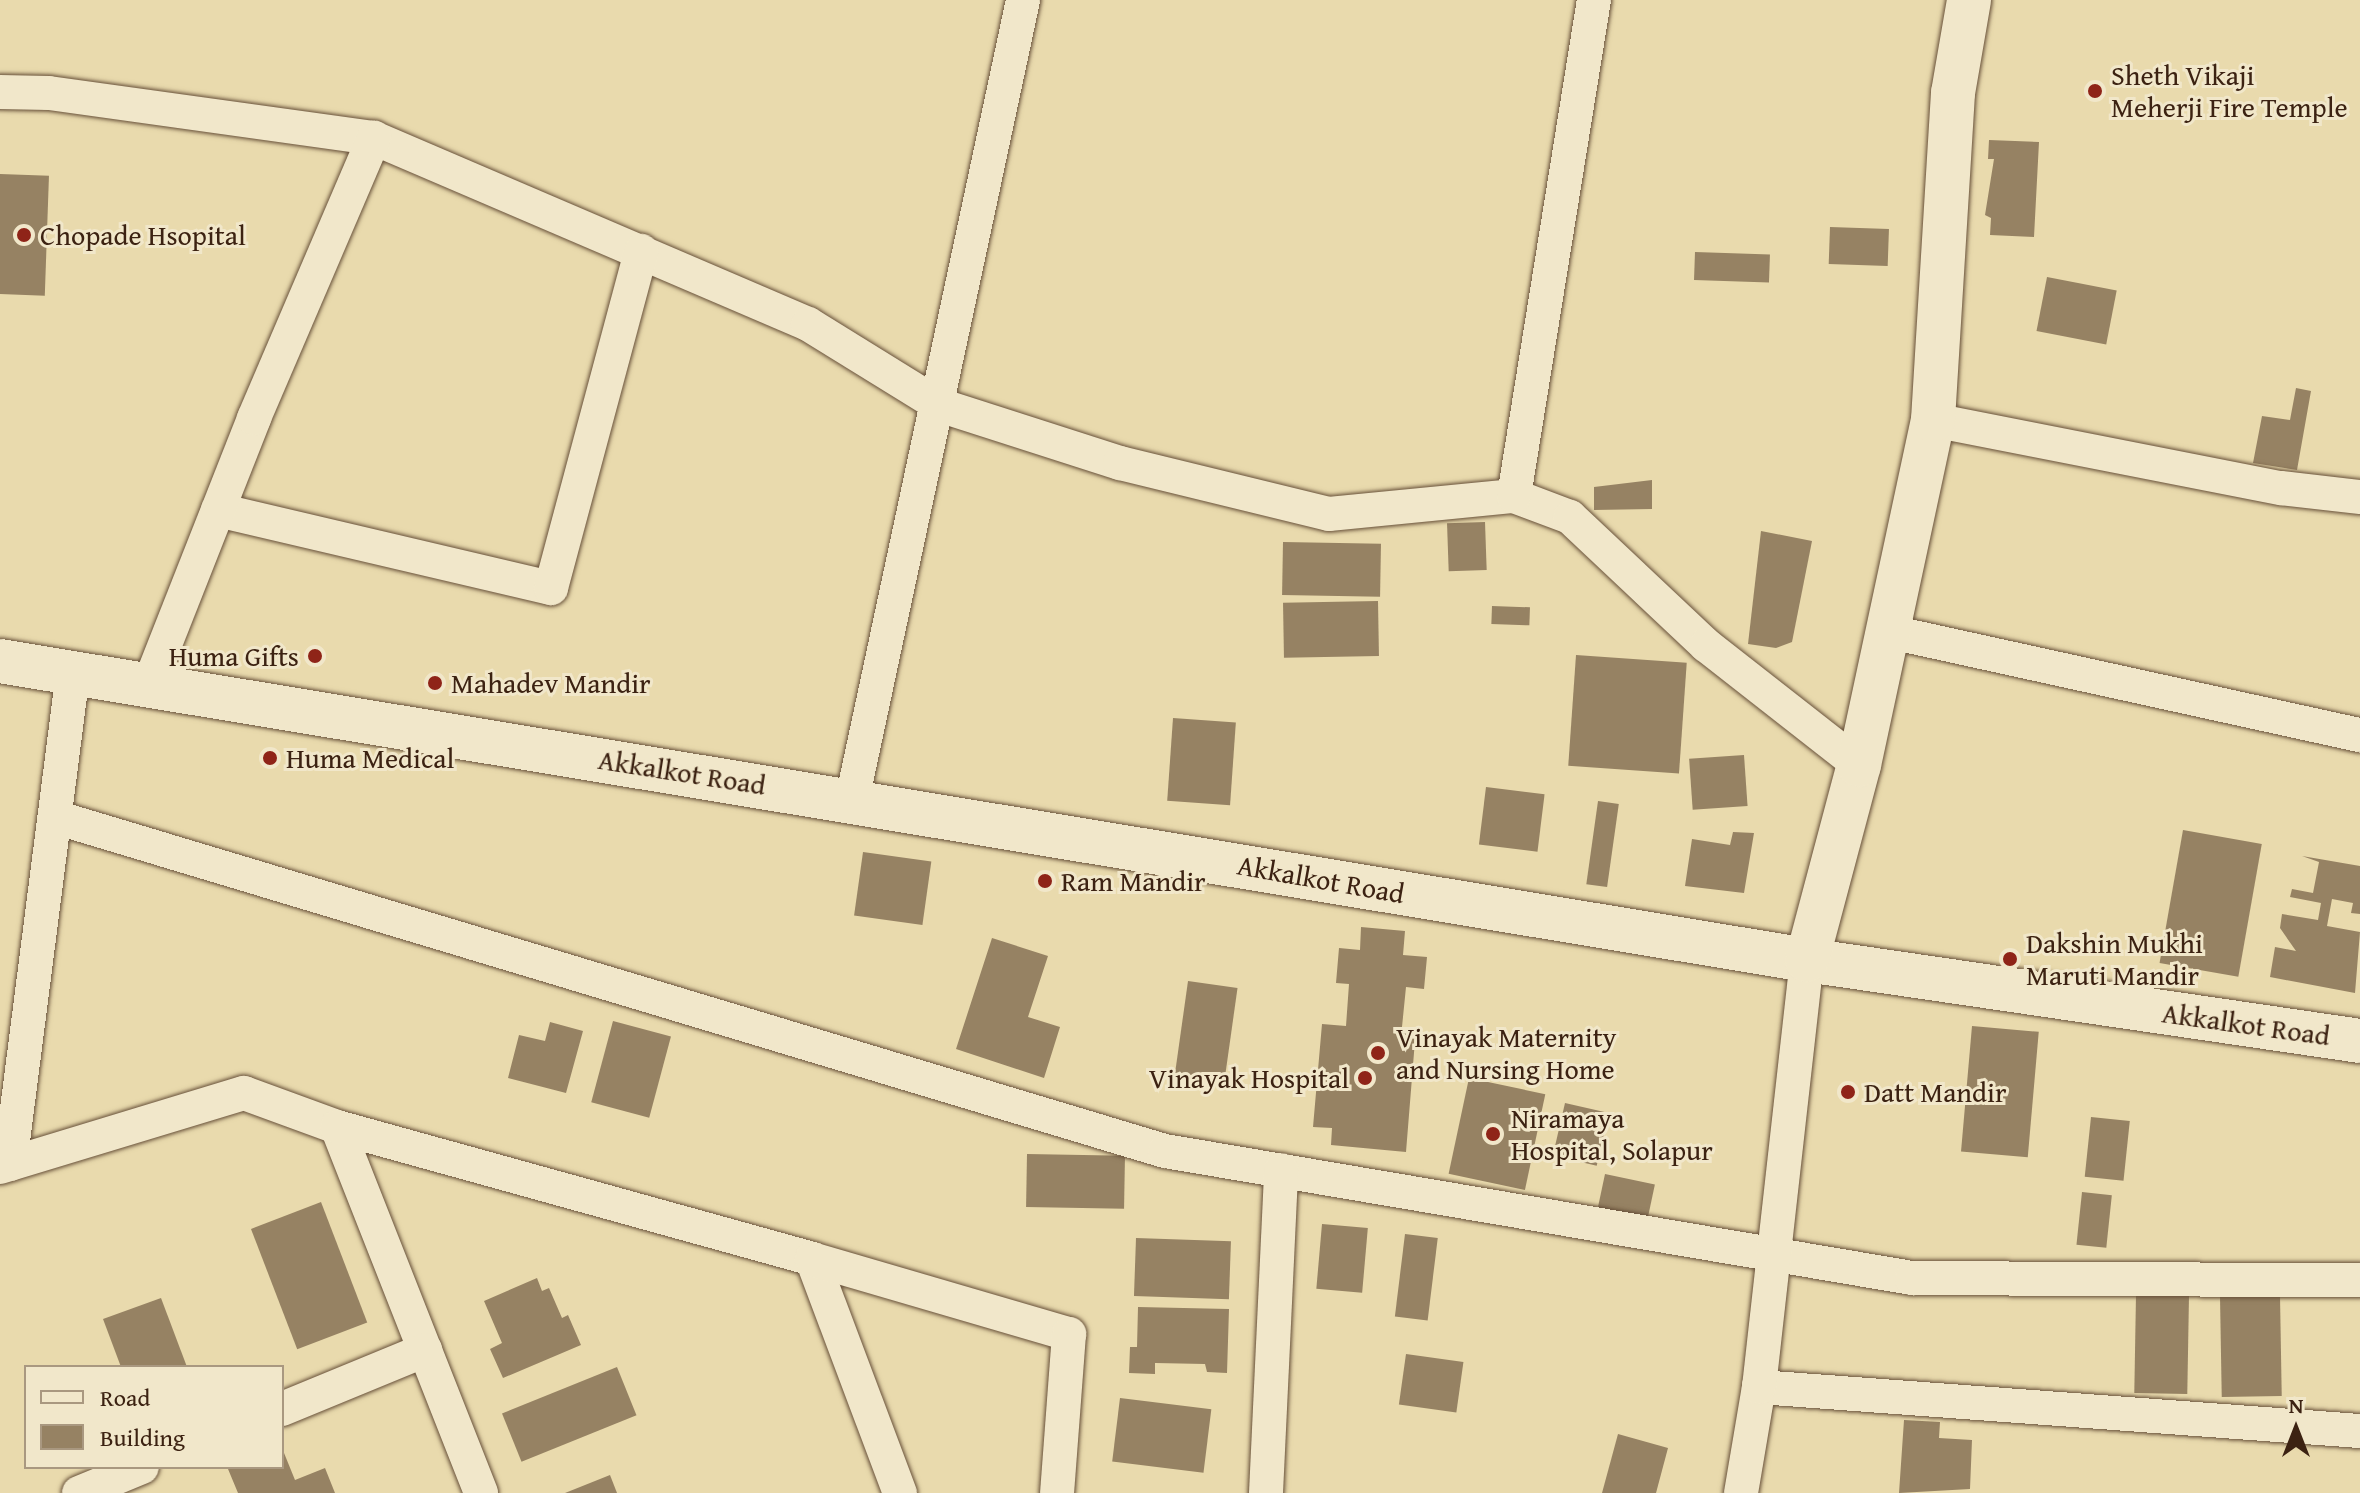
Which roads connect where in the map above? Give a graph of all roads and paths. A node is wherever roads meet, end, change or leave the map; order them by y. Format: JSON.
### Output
{"nodes":[{"id":1,"x":1023,"y":0,"type":"edge"},
{"id":2,"x":1594,"y":0,"type":"edge"},
{"id":3,"x":1969,"y":0,"type":"edge"},
{"id":4,"x":0,"y":92,"type":"edge"},
{"id":5,"x":374,"y":138,"type":"junction"},
{"id":6,"x":641,"y":251,"type":"junction"},
{"id":7,"x":939,"y":405,"type":"junction"},
{"id":8,"x":1933,"y":420,"type":"junction"},
{"id":9,"x":1514,"y":496,"type":"junction"},
{"id":10,"x":2360,"y":497,"type":"edge"},
{"id":11,"x":218,"y":510,"type":"junction"},
{"id":12,"x":1886,"y":631,"type":"junction"},
{"id":13,"x":0,"y":661,"type":"edge"},
{"id":14,"x":73,"y":673,"type":"junction"},
{"id":15,"x":149,"y":685,"type":"junction"},
{"id":16,"x":2360,"y":735,"type":"edge"},
{"id":17,"x":1859,"y":765,"type":"junction"},
{"id":18,"x":852,"y":800,"type":"junction"},
{"id":19,"x":55,"y":817,"type":"junction"},
{"id":20,"x":1807,"y":960,"type":"junction"},
{"id":21,"x":2360,"y":1041,"type":"edge"},
{"id":22,"x":337,"y":1127,"type":"junction"},
{"id":23,"x":5,"y":1165,"type":"edge"},
{"id":24,"x":1281,"y":1170,"type":"junction"},
{"id":25,"x":1771,"y":1256,"type":"junction"},
{"id":26,"x":812,"y":1259,"type":"junction"},
{"id":27,"x":2360,"y":1280,"type":"edge"},
{"id":28,"x":425,"y":1350,"type":"junction"},
{"id":29,"x":1759,"y":1387,"type":"junction"},
{"id":30,"x":284,"y":1408,"type":"edge"},
{"id":31,"x":2360,"y":1431,"type":"edge"},
{"id":32,"x":137,"y":1469,"type":"edge"},
{"id":33,"x":79,"y":1493,"type":"edge"},
{"id":34,"x":481,"y":1493,"type":"edge"},
{"id":35,"x":900,"y":1493,"type":"edge"},
{"id":36,"x":1057,"y":1493,"type":"edge"},
{"id":37,"x":1266,"y":1493,"type":"edge"},
{"id":38,"x":1741,"y":1493,"type":"edge"}],
"edges":[{"from":1,"to":7,"type":"street"},
{"from":2,"to":9,"type":"street"},
{"from":3,"to":8,"type":"street"},
{"from":4,"to":5,"type":"street"},
{"from":5,"to":6,"type":"street"},
{"from":5,"to":11,"type":"street"},
{"from":6,"to":7,"type":"street"},
{"from":6,"to":11,"type":"street"},
{"from":7,"to":9,"type":"street"},
{"from":7,"to":18,"type":"street"},
{"from":8,"to":10,"type":"street"},
{"from":8,"to":12,"type":"street"},
{"from":9,"to":17,"type":"street"},
{"from":11,"to":15,"type":"street"},
{"from":12,"to":16,"type":"street"},
{"from":12,"to":17,"type":"street"},
{"from":13,"to":14,"type":"street","name":"Akkalkot Road"},
{"from":14,"to":15,"type":"street","name":"Akkalkot Road"},
{"from":14,"to":19,"type":"street"},
{"from":15,"to":18,"type":"street","name":"Akkalkot Road"},
{"from":17,"to":20,"type":"street"},
{"from":18,"to":20,"type":"street","name":"Akkalkot Road"},
{"from":19,"to":23,"type":"street"},
{"from":19,"to":24,"type":"street"},
{"from":20,"to":21,"type":"street","name":"Akkalkot Road"},
{"from":20,"to":25,"type":"street"},
{"from":22,"to":23,"type":"street"},
{"from":22,"to":26,"type":"street"},
{"from":22,"to":28,"type":"street"},
{"from":24,"to":25,"type":"street"},
{"from":24,"to":37,"type":"street"},
{"from":25,"to":27,"type":"street"},
{"from":25,"to":29,"type":"street"},
{"from":26,"to":35,"type":"street"},
{"from":26,"to":36,"type":"street"},
{"from":28,"to":30,"type":"street"},
{"from":28,"to":34,"type":"street"},
{"from":29,"to":31,"type":"street"},
{"from":29,"to":38,"type":"street"},
{"from":32,"to":33,"type":"street"}]}
